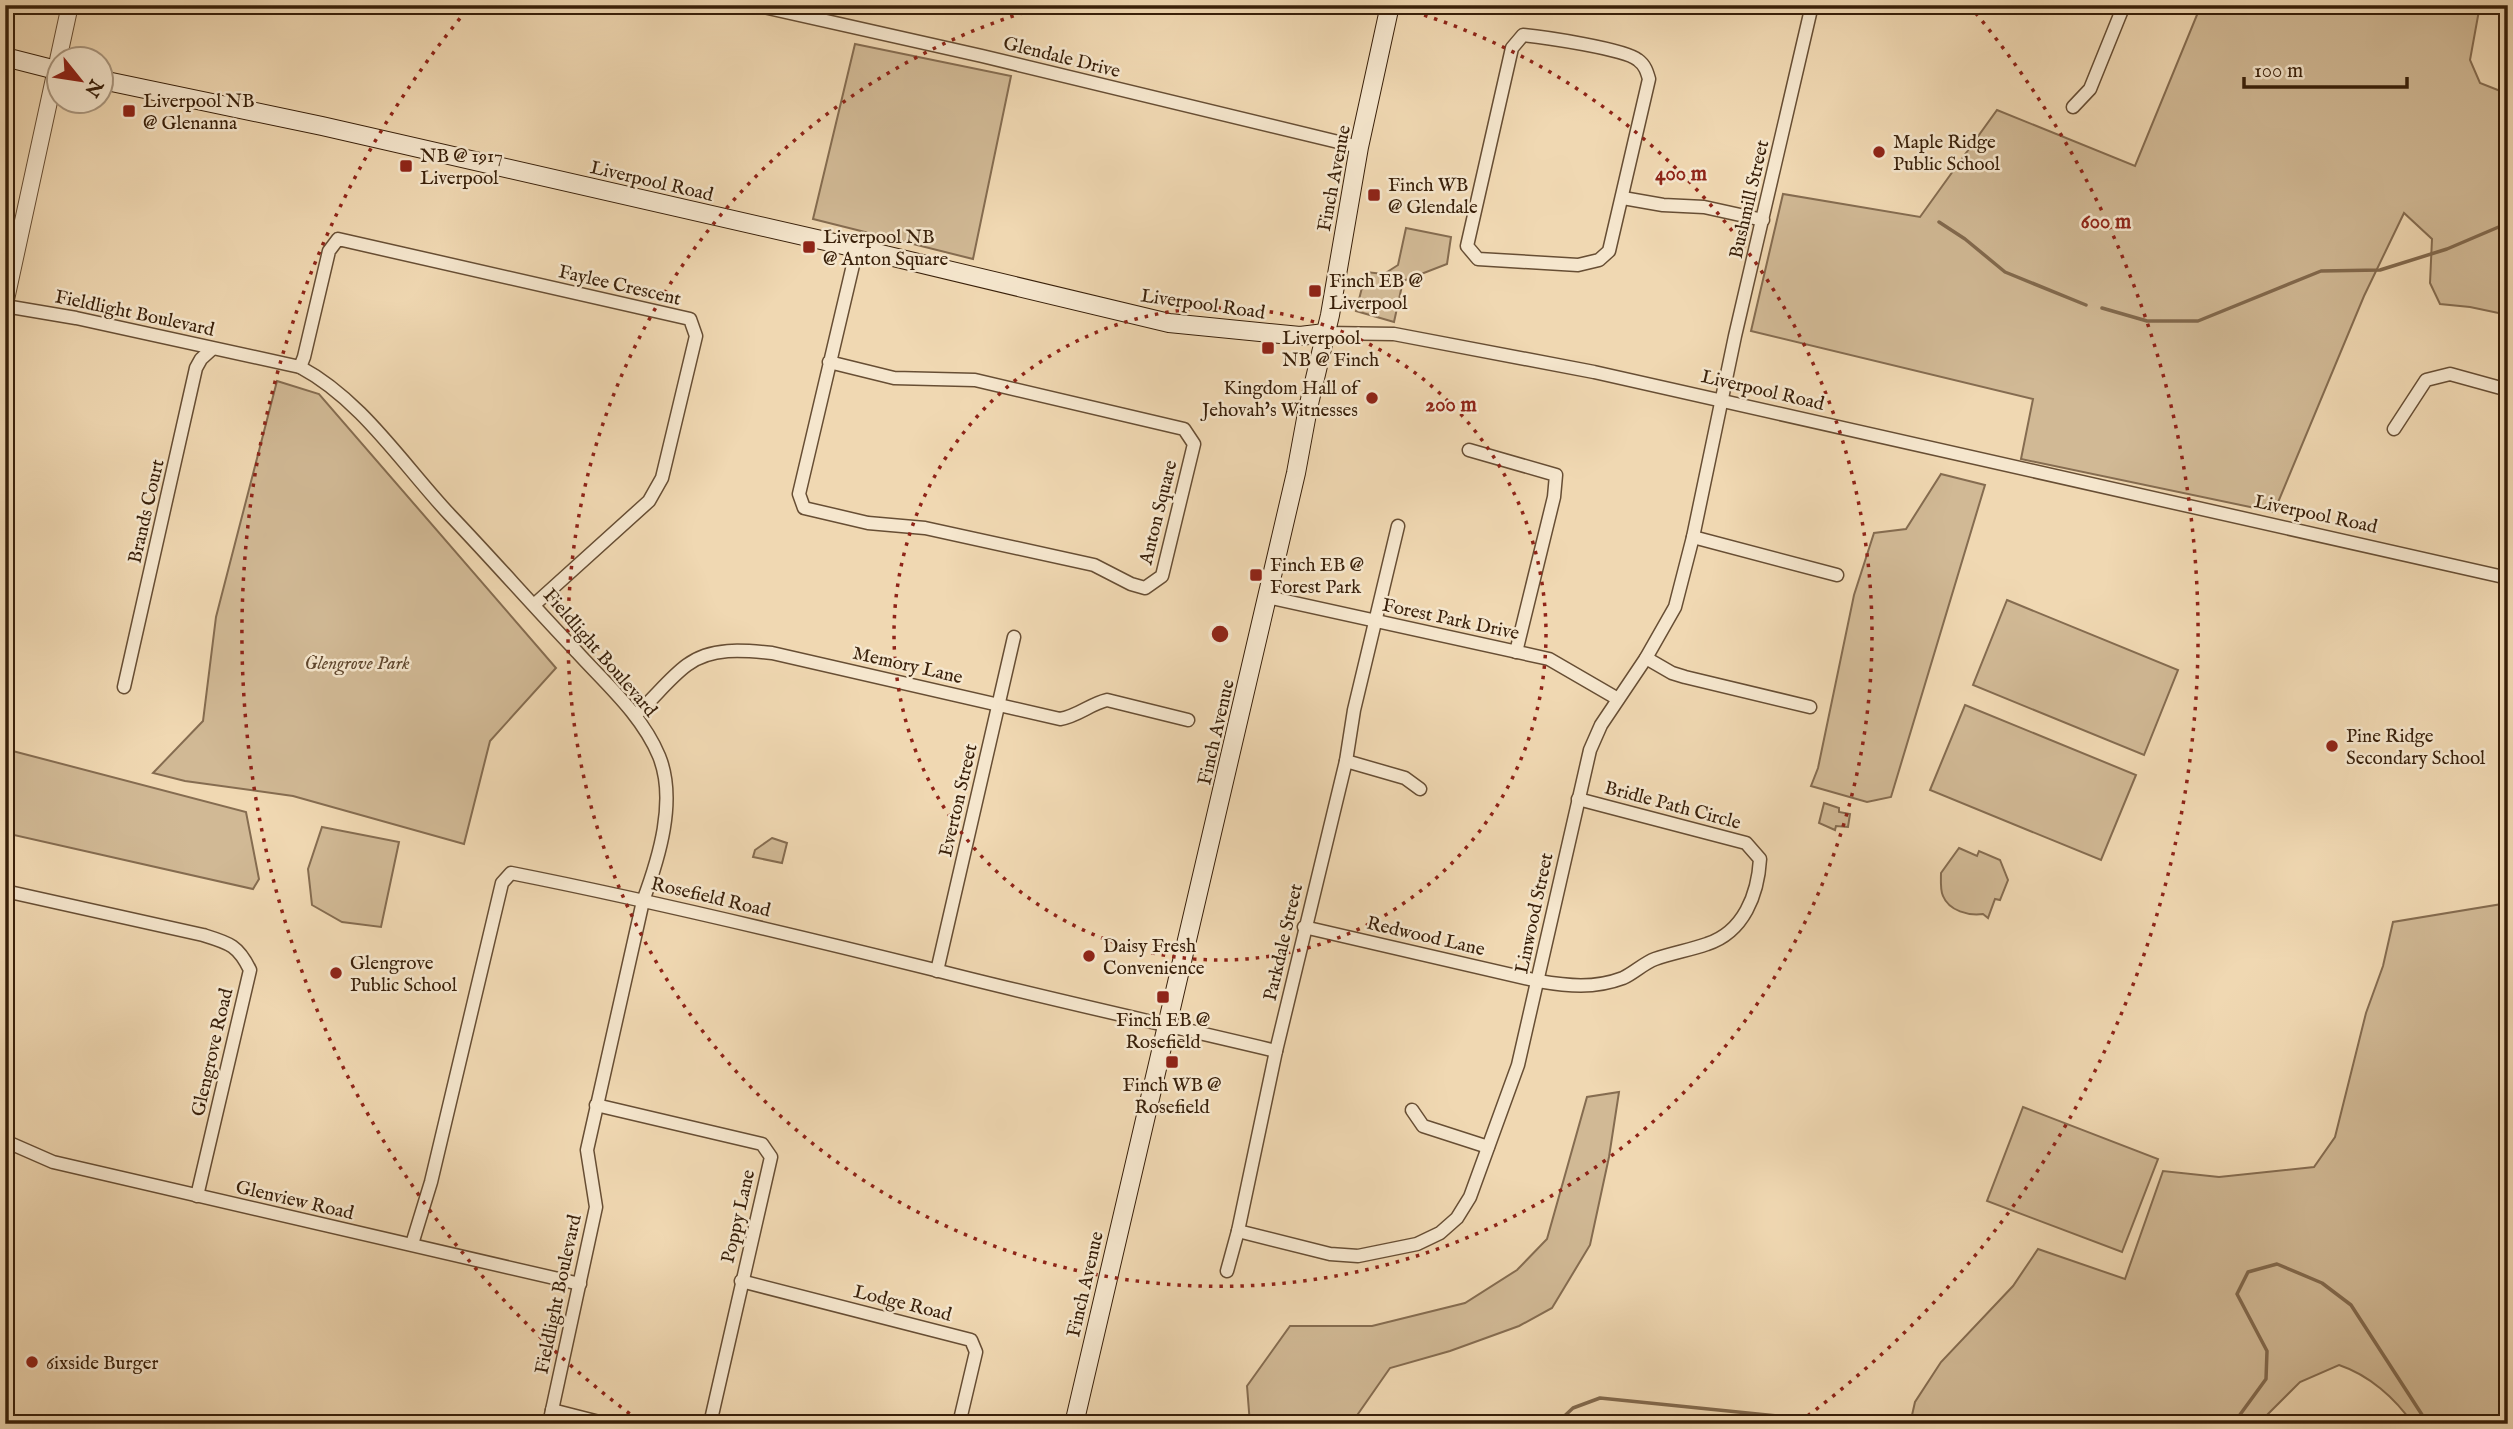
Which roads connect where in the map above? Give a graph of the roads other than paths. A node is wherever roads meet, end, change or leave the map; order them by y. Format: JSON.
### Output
{"nodes":[{"id":1,"x":70,"y":5,"type":"edge"},
{"id":2,"x":755,"y":5,"type":"edge"},
{"id":3,"x":1391,"y":5,"type":"edge"},
{"id":4,"x":1812,"y":5,"type":"edge"},
{"id":5,"x":2124,"y":5,"type":"edge"},
{"id":6,"x":62,"y":46,"type":"edge"},
{"id":7,"x":5,"y":57,"type":"edge"},
{"id":8,"x":46,"y":67,"type":"edge"},
{"id":9,"x":116,"y":83,"type":"edge"},
{"id":10,"x":2073,"y":107,"type":"dead end"},
{"id":11,"x":48,"y":116,"type":"edge"},
{"id":12,"x":1359,"y":147,"type":"junction"},
{"id":13,"x":1623,"y":198,"type":"junction"},
{"id":14,"x":1763,"y":220,"type":"junction"},
{"id":15,"x":857,"y":248,"type":"junction"},
{"id":16,"x":5,"y":305,"type":"edge"},
{"id":17,"x":1325,"y":333,"type":"junction"},
{"id":18,"x":212,"y":349,"type":"junction"},
{"id":19,"x":829,"y":362,"type":"junction"},
{"id":20,"x":300,"y":367,"type":"junction"},
{"id":21,"x":2508,"y":390,"type":"edge"},
{"id":22,"x":1722,"y":402,"type":"junction"},
{"id":23,"x":2394,"y":429,"type":"dead end"},
{"id":24,"x":1469,"y":450,"type":"dead end"},
{"id":25,"x":1398,"y":526,"type":"dead end"},
{"id":26,"x":1693,"y":537,"type":"junction"},
{"id":27,"x":1837,"y":575,"type":"dead end"},
{"id":28,"x":2508,"y":578,"type":"edge"},
{"id":29,"x":1267,"y":597,"type":"junction"},
{"id":30,"x":534,"y":604,"type":"junction"},
{"id":31,"x":1376,"y":621,"type":"junction"},
{"id":32,"x":1014,"y":637,"type":"dead end"},
{"id":33,"x":1516,"y":652,"type":"junction"},
{"id":34,"x":1646,"y":658,"type":"junction"},
{"id":35,"x":124,"y":687,"type":"dead end"},
{"id":36,"x":1618,"y":699,"type":"junction"},
{"id":37,"x":999,"y":705,"type":"junction"},
{"id":38,"x":1810,"y":707,"type":"dead end"},
{"id":39,"x":635,"y":715,"type":"junction"},
{"id":40,"x":1188,"y":720,"type":"dead end"},
{"id":41,"x":1346,"y":761,"type":"junction"},
{"id":42,"x":1420,"y":789,"type":"dead end"},
{"id":43,"x":1578,"y":799,"type":"junction"},
{"id":44,"x":5,"y":891,"type":"edge"},
{"id":45,"x":643,"y":901,"type":"junction"},
{"id":46,"x":1304,"y":927,"type":"junction"},
{"id":47,"x":937,"y":971,"type":"junction"},
{"id":48,"x":1538,"y":981,"type":"junction"},
{"id":49,"x":1168,"y":1025,"type":"junction"},
{"id":50,"x":1276,"y":1051,"type":"junction"},
{"id":51,"x":596,"y":1105,"type":"junction"},
{"id":52,"x":1412,"y":1110,"type":"dead end"},
{"id":53,"x":5,"y":1141,"type":"edge"},
{"id":54,"x":1488,"y":1147,"type":"junction"},
{"id":55,"x":197,"y":1196,"type":"junction"},
{"id":56,"x":1238,"y":1231,"type":"junction"},
{"id":57,"x":412,"y":1244,"type":"junction"},
{"id":58,"x":1227,"y":1271,"type":"dead end"},
{"id":59,"x":741,"y":1281,"type":"junction"},
{"id":60,"x":580,"y":1284,"type":"junction"},
{"id":61,"x":552,"y":1410,"type":"junction"},
{"id":62,"x":549,"y":1424,"type":"edge"},
{"id":63,"x":607,"y":1424,"type":"edge"},
{"id":64,"x":710,"y":1424,"type":"edge"},
{"id":65,"x":959,"y":1424,"type":"edge"},
{"id":66,"x":1074,"y":1424,"type":"edge"}],
"edges":[{"from":1,"to":6,"type":"street"},
{"from":2,"to":12,"type":"street","name":"Glendale Drive"},
{"from":3,"to":12,"type":"main road","name":"Finch Avenue"},
{"from":4,"to":14,"type":"street","name":"Bushmill Street"},
{"from":5,"to":10,"type":"street"},
{"from":7,"to":8,"type":"main road"},
{"from":9,"to":15,"type":"main road","name":"Liverpool Road"},
{"from":11,"to":16,"type":"street"},
{"from":12,"to":17,"type":"main road","name":"Finch Avenue"},
{"from":13,"to":13,"type":"street"},
{"from":13,"to":14,"type":"street"},
{"from":14,"to":22,"type":"street","name":"Bushmill Street"},
{"from":15,"to":17,"type":"main road","name":"Liverpool Road"},
{"from":15,"to":19,"type":"street","name":"Anton Square"},
{"from":16,"to":18,"type":"street","name":"Fieldlight Boulevard"},
{"from":17,"to":22,"type":"street","name":"Liverpool Road"},
{"from":17,"to":29,"type":"main road","name":"Finch Avenue"},
{"from":18,"to":20,"type":"street","name":"Fieldlight Boulevard"},
{"from":18,"to":35,"type":"street","name":"Brands Court"},
{"from":19,"to":19,"type":"street","name":"Anton Square"},
{"from":20,"to":30,"type":"street","name":"Fieldlight Boulevard"},
{"from":20,"to":30,"type":"street","name":"Faylee Crescent"},
{"from":21,"to":23,"type":"street"},
{"from":22,"to":26,"type":"street","name":"Linwood Street"},
{"from":22,"to":28,"type":"street","name":"Liverpool Road"},
{"from":24,"to":33,"type":"street"},
{"from":25,"to":31,"type":"street","name":"Parkdale Street"},
{"from":26,"to":27,"type":"street"},
{"from":26,"to":34,"type":"street","name":"Linwood Street"},
{"from":29,"to":31,"type":"street","name":"Forest Park Drive"},
{"from":29,"to":49,"type":"main road","name":"Finch Avenue"},
{"from":30,"to":39,"type":"street","name":"Fieldlight Boulevard"},
{"from":31,"to":33,"type":"street","name":"Forest Park Drive"},
{"from":31,"to":41,"type":"street","name":"Parkdale Street"},
{"from":32,"to":37,"type":"street","name":"Everton Street"},
{"from":33,"to":36,"type":"street","name":"Forest Park Drive"},
{"from":34,"to":36,"type":"street","name":"Linwood Street"},
{"from":34,"to":38,"type":"street"},
{"from":36,"to":43,"type":"street","name":"Linwood Street"},
{"from":37,"to":39,"type":"street","name":"Memory Lane"},
{"from":37,"to":40,"type":"street","name":"Memory Lane"},
{"from":37,"to":47,"type":"street","name":"Everton Street"},
{"from":39,"to":45,"type":"street","name":"Fieldlight Boulevard"},
{"from":41,"to":42,"type":"street"},
{"from":41,"to":46,"type":"street","name":"Parkdale Street"},
{"from":43,"to":48,"type":"street","name":"Linwood Street"},
{"from":43,"to":48,"type":"street","name":"Bridle Path Circle"},
{"from":44,"to":55,"type":"street","name":"Glengrove Road"},
{"from":45,"to":47,"type":"street","name":"Rosefield Road"},
{"from":45,"to":51,"type":"street","name":"Fieldlight Boulevard"},
{"from":45,"to":57,"type":"street","name":"Rosefield Road"},
{"from":46,"to":48,"type":"street","name":"Redwood Lane"},
{"from":46,"to":50,"type":"street","name":"Parkdale Street"},
{"from":47,"to":49,"type":"street","name":"Rosefield Road"},
{"from":48,"to":54,"type":"street","name":"Linwood Street"},
{"from":49,"to":50,"type":"street","name":"Rosefield Road"},
{"from":49,"to":66,"type":"main road","name":"Finch Avenue"},
{"from":50,"to":56,"type":"street","name":"Parkdale Street"},
{"from":51,"to":59,"type":"street","name":"Poppy Lane"},
{"from":51,"to":60,"type":"street","name":"Fieldlight Boulevard"},
{"from":52,"to":54,"type":"street"},
{"from":53,"to":55,"type":"street","name":"Glenview Road"},
{"from":54,"to":56,"type":"street","name":"Linwood Street"},
{"from":55,"to":57,"type":"street","name":"Glenview Road"},
{"from":56,"to":58,"type":"street","name":"Parkdale Street"},
{"from":57,"to":60,"type":"street","name":"Glenview Road"},
{"from":59,"to":64,"type":"street","name":"Poppy Lane"},
{"from":59,"to":65,"type":"street","name":"Lodge Road"},
{"from":60,"to":61,"type":"street","name":"Fieldlight Boulevard"},
{"from":61,"to":62,"type":"street","name":"Fieldlight Boulevard"},
{"from":61,"to":63,"type":"street"}]}
